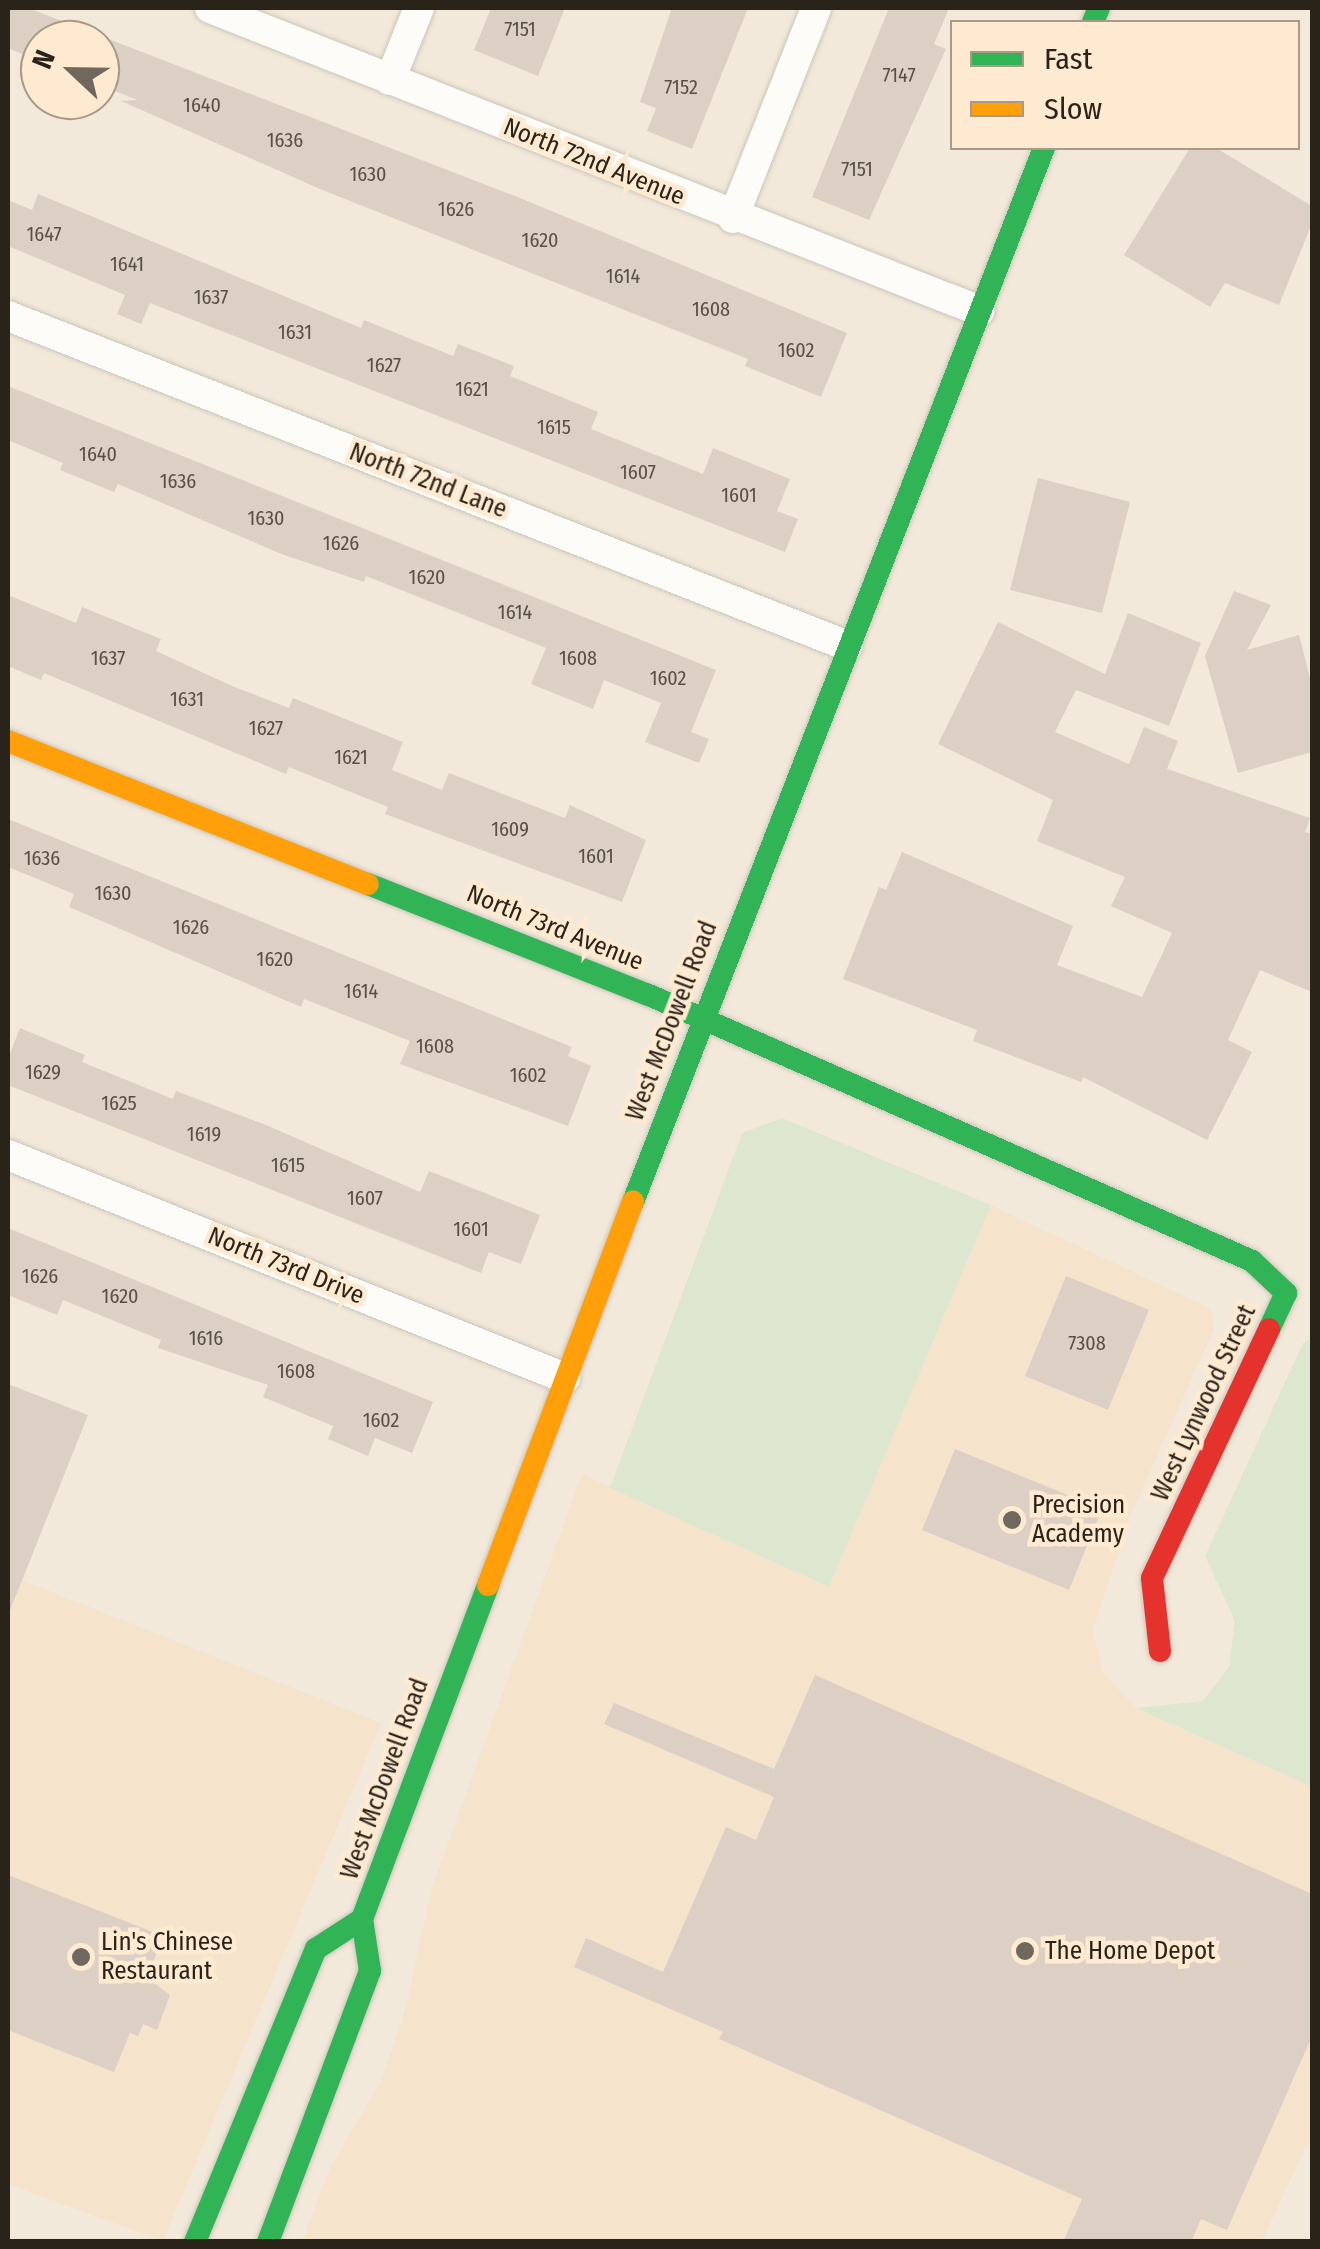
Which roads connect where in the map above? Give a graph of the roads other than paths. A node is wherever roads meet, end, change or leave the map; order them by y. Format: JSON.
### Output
{"nodes":[{"id":1,"x":210,"y":8,"type":"edge"},
{"id":2,"x":419,"y":8,"type":"edge"},
{"id":3,"x":816,"y":8,"type":"edge"},
{"id":4,"x":390,"y":80,"type":"junction"},
{"id":5,"x":1043,"y":150,"type":"edge"},
{"id":6,"x":733,"y":218,"type":"junction"},
{"id":7,"x":980,"y":311,"type":"junction"},
{"id":8,"x":8,"y":316,"type":"edge"},
{"id":9,"x":848,"y":646,"type":"junction"},
{"id":10,"x":8,"y":742,"type":"edge"},
{"id":11,"x":702,"y":1018,"type":"junction"},
{"id":12,"x":8,"y":1155,"type":"edge"},
{"id":13,"x":1286,"y":1293,"type":"joint"},
{"id":14,"x":565,"y":1378,"type":"junction"},
{"id":15,"x":1160,"y":1650,"type":"dead end"},
{"id":16,"x":362,"y":1919,"type":"junction"},
{"id":17,"x":195,"y":2242,"type":"edge"},
{"id":18,"x":268,"y":2242,"type":"edge"}],
"edges":[{"from":1,"to":4,"type":"street","name":"North 72nd Avenue"},
{"from":2,"to":4,"type":"street"},
{"from":3,"to":6,"type":"street"},
{"from":4,"to":6,"type":"street","name":"North 72nd Avenue"},
{"from":5,"to":7,"type":"main road","name":"West McDowell Road"},
{"from":6,"to":7,"type":"street","name":"North 72nd Avenue"},
{"from":7,"to":9,"type":"main road","name":"West McDowell Road"},
{"from":8,"to":9,"type":"street","name":"North 72nd Lane"},
{"from":9,"to":11,"type":"main road","name":"West McDowell Road"},
{"from":10,"to":11,"type":"main road","name":"North 73rd Avenue"},
{"from":11,"to":13,"type":"main road","name":"North 73rd Avenue"},
{"from":11,"to":14,"type":"main road","name":"West McDowell Road"},
{"from":12,"to":14,"type":"street","name":"North 73rd Drive"},
{"from":13,"to":15,"type":"main road","name":"West Lynwood Street"},
{"from":14,"to":16,"type":"main road","name":"West McDowell Road"},
{"from":16,"to":17,"type":"main road","name":"West McDowell Road"},
{"from":16,"to":18,"type":"main road","name":"West McDowell Road"}]}
